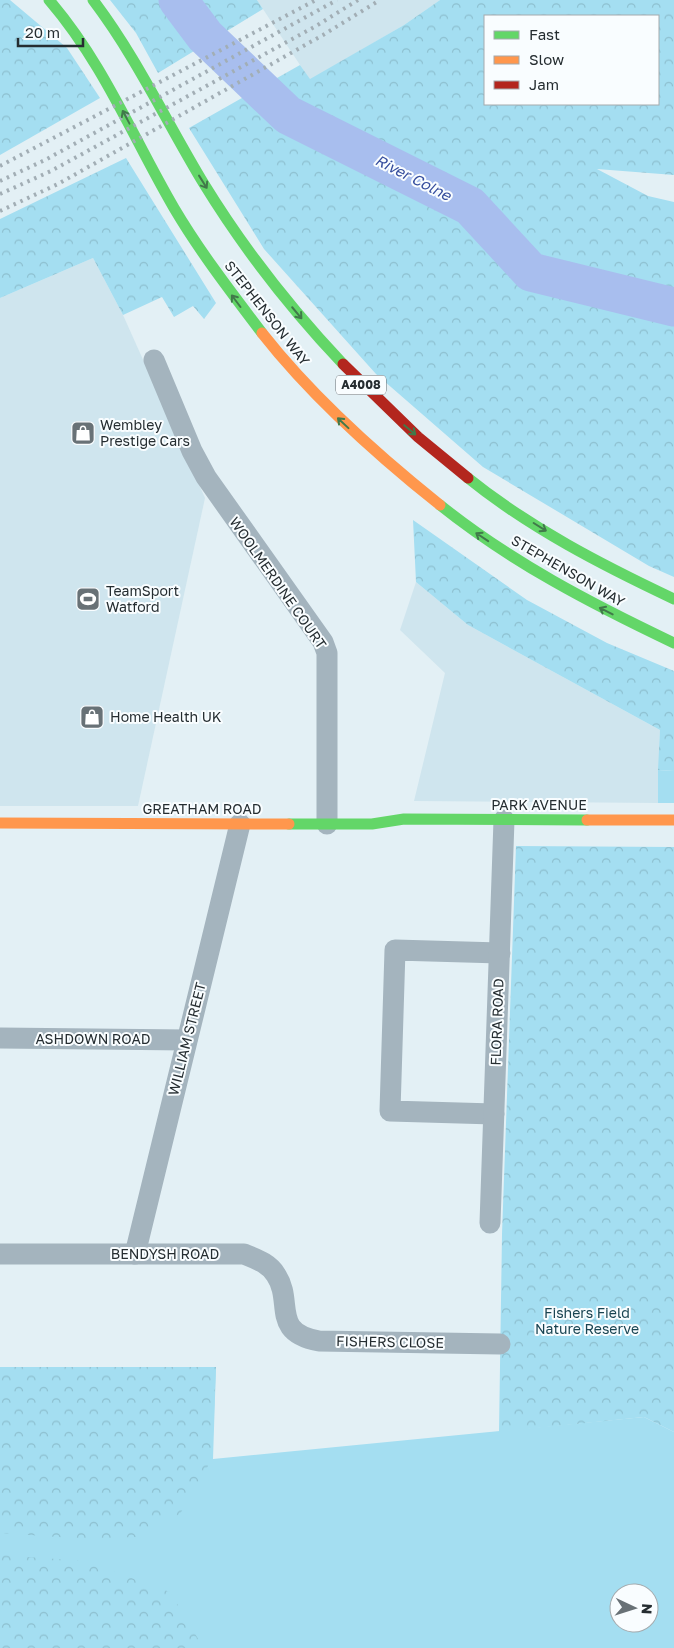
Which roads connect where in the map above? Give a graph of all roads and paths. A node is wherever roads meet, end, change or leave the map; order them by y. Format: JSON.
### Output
{"nodes":[{"id":1,"x":50,"y":0,"type":"edge"},
{"id":2,"x":92,"y":0,"type":"edge"},
{"id":3,"x":154,"y":360,"type":"dead end"},
{"id":4,"x":674,"y":599,"type":"edge"},
{"id":5,"x":674,"y":643,"type":"edge"},
{"id":6,"x":404,"y":820,"type":"joint"},
{"id":7,"x":504,"y":820,"type":"junction"},
{"id":8,"x":674,"y":820,"type":"edge"},
{"id":9,"x":0,"y":823,"type":"edge"},
{"id":10,"x":240,"y":824,"type":"junction"},
{"id":11,"x":327,"y":824,"type":"junction"},
{"id":12,"x":500,"y":952,"type":"junction"},
{"id":13,"x":0,"y":1038,"type":"edge"},
{"id":14,"x":187,"y":1040,"type":"junction"},
{"id":15,"x":494,"y":1114,"type":"junction"},
{"id":16,"x":490,"y":1223,"type":"dead end"},
{"id":17,"x":0,"y":1254,"type":"edge"},
{"id":18,"x":135,"y":1254,"type":"junction"},
{"id":19,"x":286,"y":1320,"type":"joint"},
{"id":20,"x":500,"y":1344,"type":"dead end"}],
"edges":[{"from":5,"to":1,"type":"main road","name":"STEPHENSON WAY","number":"A4008","one_way":true},
{"from":2,"to":4,"type":"main road","name":"STEPHENSON WAY","number":"A4008","one_way":true},
{"from":3,"to":11,"type":"street","name":"WOOLMERDINE COURT"},
{"from":6,"to":7,"type":"main road","name":"PARK AVENUE"},
{"from":6,"to":11,"type":"main road","name":"GREATHAM ROAD"},
{"from":7,"to":8,"type":"main road","name":"PARK AVENUE"},
{"from":7,"to":12,"type":"street","name":"FLORA ROAD"},
{"from":9,"to":10,"type":"main road","name":"GREATHAM ROAD"},
{"from":10,"to":11,"type":"main road","name":"GREATHAM ROAD"},
{"from":10,"to":14,"type":"street","name":"WILLIAM STREET"},
{"from":12,"to":15,"type":"street","name":"FLORA ROAD"},
{"from":12,"to":15,"type":"street"},
{"from":13,"to":14,"type":"street","name":"ASHDOWN ROAD"},
{"from":14,"to":18,"type":"street","name":"WILLIAM STREET"},
{"from":15,"to":16,"type":"street","name":"FLORA ROAD"},
{"from":17,"to":18,"type":"street","name":"BENDYSH ROAD"},
{"from":18,"to":19,"type":"street","name":"BENDYSH ROAD"},
{"from":19,"to":20,"type":"street","name":"FISHERS CLOSE"}]}
